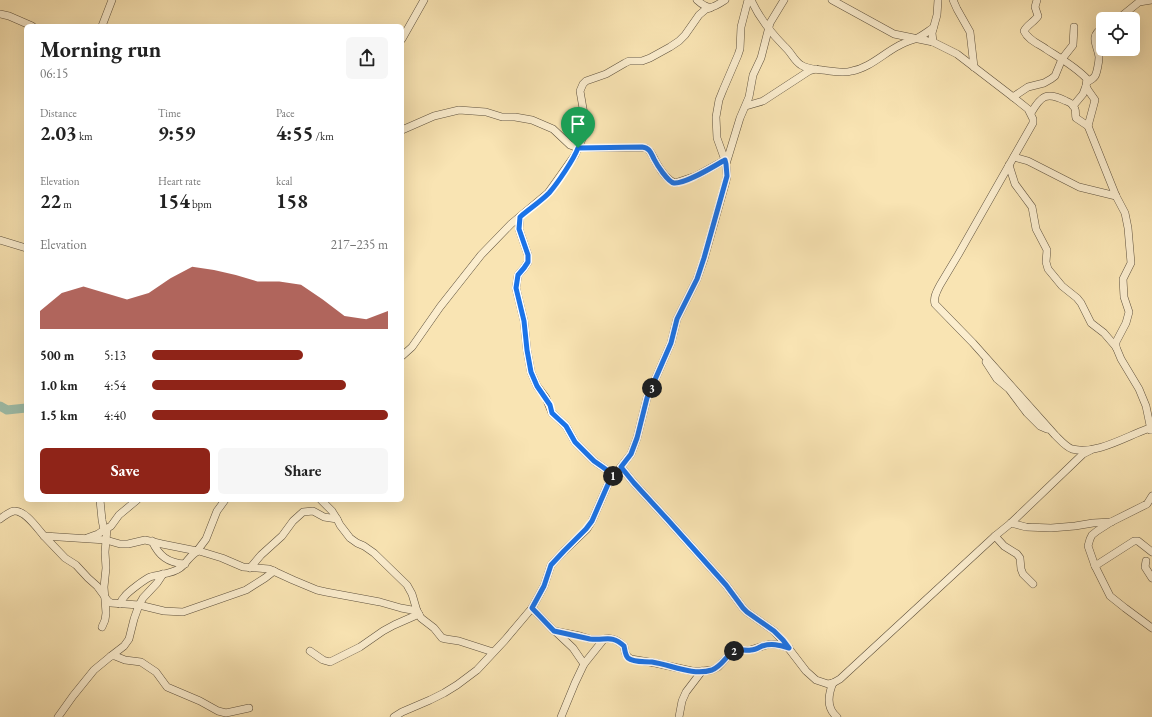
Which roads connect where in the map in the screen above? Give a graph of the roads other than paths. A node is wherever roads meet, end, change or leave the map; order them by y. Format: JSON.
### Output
{"nodes":[{"id":1,"x":112,"y":0,"type":"edge"},
{"id":2,"x":424,"y":0,"type":"edge"},
{"id":3,"x":697,"y":0,"type":"edge"},
{"id":4,"x":725,"y":0,"type":"edge"},
{"id":5,"x":750,"y":0,"type":"edge"},
{"id":6,"x":784,"y":0,"type":"edge"},
{"id":7,"x":832,"y":0,"type":"edge"},
{"id":8,"x":938,"y":0,"type":"edge"},
{"id":9,"x":953,"y":0,"type":"edge"},
{"id":10,"x":1037,"y":0,"type":"edge"},
{"id":11,"x":1132,"y":0,"type":"edge"},
{"id":12,"x":1152,"y":0,"type":"edge"},
{"id":13,"x":710,"y":8,"type":"junction"},
{"id":14,"x":1128,"y":12,"type":"joint"},
{"id":15,"x":0,"y":14,"type":"edge"},
{"id":16,"x":27,"y":24,"type":"edge"},
{"id":17,"x":103,"y":24,"type":"edge"},
{"id":18,"x":1074,"y":27,"type":"dead end"},
{"id":19,"x":933,"y":28,"type":"junction"},
{"id":20,"x":768,"y":29,"type":"junction"},
{"id":21,"x":404,"y":35,"type":"edge"},
{"id":22,"x":916,"y":39,"type":"junction"},
{"id":23,"x":933,"y":42,"type":"junction"},
{"id":24,"x":1099,"y":56,"type":"edge"},
{"id":25,"x":1062,"y":59,"type":"junction"},
{"id":26,"x":974,"y":67,"type":"junction"},
{"id":27,"x":816,"y":70,"type":"junction"},
{"id":28,"x":1087,"y":84,"type":"junction"},
{"id":29,"x":1013,"y":97,"type":"junction"},
{"id":30,"x":746,"y":106,"type":"junction"},
{"id":31,"x":1073,"y":106,"type":"junction"},
{"id":32,"x":1031,"y":113,"type":"junction"},
{"id":33,"x":1088,"y":126,"type":"junction"},
{"id":34,"x":404,"y":129,"type":"edge"},
{"id":35,"x":578,"y":148,"type":"junction"},
{"id":36,"x":1014,"y":156,"type":"junction"},
{"id":37,"x":725,"y":162,"type":"junction"},
{"id":38,"x":1009,"y":165,"type":"junction"},
{"id":39,"x":1116,"y":196,"type":"junction"},
{"id":40,"x":520,"y":217,"type":"junction"},
{"id":41,"x":0,"y":240,"type":"edge"},
{"id":42,"x":24,"y":247,"type":"edge"},
{"id":43,"x":1116,"y":347,"type":"junction"},
{"id":44,"x":404,"y":354,"type":"edge"},
{"id":45,"x":1152,"y":429,"type":"edge"},
{"id":46,"x":1071,"y":449,"type":"junction"},
{"id":47,"x":1091,"y":449,"type":"junction"},
{"id":48,"x":1083,"y":454,"type":"junction"},
{"id":49,"x":621,"y":467,"type":"junction"},
{"id":50,"x":614,"y":475,"type":"junction"},
{"id":51,"x":1152,"y":496,"type":"edge"},
{"id":52,"x":100,"y":502,"type":"edge"},
{"id":53,"x":135,"y":502,"type":"edge"},
{"id":54,"x":223,"y":502,"type":"edge"},
{"id":55,"x":323,"y":502,"type":"edge"},
{"id":56,"x":0,"y":519,"type":"edge"},
{"id":57,"x":338,"y":520,"type":"junction"},
{"id":58,"x":1111,"y":522,"type":"junction"},
{"id":59,"x":1010,"y":524,"type":"junction"},
{"id":60,"x":105,"y":530,"type":"junction"},
{"id":61,"x":44,"y":536,"type":"junction"},
{"id":62,"x":995,"y":536,"type":"junction"},
{"id":63,"x":85,"y":539,"type":"junction"},
{"id":64,"x":105,"y":540,"type":"junction"},
{"id":65,"x":152,"y":541,"type":"junction"},
{"id":66,"x":197,"y":551,"type":"junction"},
{"id":67,"x":1152,"y":552,"type":"edge"},
{"id":68,"x":1146,"y":561,"type":"dead end"},
{"id":69,"x":185,"y":564,"type":"junction"},
{"id":70,"x":1095,"y":566,"type":"junction"},
{"id":71,"x":250,"y":568,"type":"junction"},
{"id":72,"x":274,"y":570,"type":"junction"},
{"id":73,"x":163,"y":574,"type":"junction"},
{"id":74,"x":1152,"y":578,"type":"edge"},
{"id":75,"x":1033,"y":584,"type":"dead end"},
{"id":76,"x":105,"y":596,"type":"junction"},
{"id":77,"x":120,"y":604,"type":"junction"},
{"id":78,"x":139,"y":605,"type":"junction"},
{"id":79,"x":532,"y":608,"type":"junction"},
{"id":80,"x":418,"y":612,"type":"junction"},
{"id":81,"x":102,"y":627,"type":"dead end"},
{"id":82,"x":1152,"y":628,"type":"edge"},
{"id":83,"x":554,"y":631,"type":"junction"},
{"id":84,"x":604,"y":639,"type":"junction"},
{"id":85,"x":789,"y":648,"type":"junction"},
{"id":86,"x":310,"y":651,"type":"dead end"},
{"id":87,"x":493,"y":652,"type":"junction"},
{"id":88,"x":111,"y":656,"type":"junction"},
{"id":89,"x":584,"y":664,"type":"junction"},
{"id":90,"x":702,"y":671,"type":"junction"},
{"id":91,"x":833,"y":683,"type":"junction"},
{"id":92,"x":249,"y":708,"type":"dead end"},
{"id":93,"x":58,"y":717,"type":"edge"},
{"id":94,"x":394,"y":717,"type":"edge"},
{"id":95,"x":561,"y":717,"type":"edge"},
{"id":96,"x":679,"y":717,"type":"edge"},
{"id":97,"x":837,"y":717,"type":"edge"}],
"edges":[{"from":1,"to":17,"type":"street"},
{"from":2,"to":21,"type":"street"},
{"from":3,"to":13,"type":"street"},
{"from":4,"to":13,"type":"street"},
{"from":5,"to":20,"type":"street"},
{"from":5,"to":37,"type":"street"},
{"from":6,"to":20,"type":"street"},
{"from":7,"to":22,"type":"street"},
{"from":8,"to":19,"type":"street"},
{"from":9,"to":26,"type":"street"},
{"from":10,"to":25,"type":"street"},
{"from":11,"to":14,"type":"street"},
{"from":12,"to":14,"type":"street"},
{"from":13,"to":35,"type":"street"},
{"from":15,"to":16,"type":"street"},
{"from":18,"to":25,"type":"street"},
{"from":19,"to":22,"type":"street"},
{"from":19,"to":23,"type":"street"},
{"from":20,"to":27,"type":"street"},
{"from":20,"to":30,"type":"street"},
{"from":22,"to":23,"type":"street"},
{"from":22,"to":27,"type":"street"},
{"from":23,"to":26,"type":"street"},
{"from":24,"to":28,"type":"street"},
{"from":25,"to":28,"type":"street"},
{"from":25,"to":29,"type":"street"},
{"from":26,"to":29,"type":"street"},
{"from":27,"to":30,"type":"street"},
{"from":28,"to":31,"type":"street"},
{"from":28,"to":33,"type":"street"},
{"from":29,"to":32,"type":"street"},
{"from":30,"to":37,"type":"street"},
{"from":31,"to":32,"type":"street"},
{"from":31,"to":33,"type":"street"},
{"from":32,"to":36,"type":"street"},
{"from":33,"to":39,"type":"street"},
{"from":34,"to":35,"type":"street"},
{"from":35,"to":37,"type":"street"},
{"from":35,"to":40,"type":"street"},
{"from":36,"to":38,"type":"street"},
{"from":36,"to":39,"type":"street"},
{"from":37,"to":49,"type":"street"},
{"from":38,"to":43,"type":"street"},
{"from":38,"to":46,"type":"street"},
{"from":39,"to":43,"type":"street"},
{"from":40,"to":44,"type":"street"},
{"from":40,"to":50,"type":"street"},
{"from":41,"to":42,"type":"street"},
{"from":43,"to":45,"type":"street"},
{"from":45,"to":47,"type":"street"},
{"from":46,"to":47,"type":"street"},
{"from":46,"to":48,"type":"street"},
{"from":47,"to":48,"type":"street"},
{"from":48,"to":59,"type":"street"},
{"from":49,"to":50,"type":"street"},
{"from":49,"to":85,"type":"street"},
{"from":50,"to":79,"type":"street"},
{"from":51,"to":58,"type":"street"},
{"from":52,"to":60,"type":"street"},
{"from":53,"to":60,"type":"street"},
{"from":54,"to":66,"type":"street"},
{"from":55,"to":57,"type":"street"},
{"from":56,"to":61,"type":"street"},
{"from":57,"to":71,"type":"street"},
{"from":57,"to":80,"type":"street"},
{"from":58,"to":59,"type":"street"},
{"from":58,"to":70,"type":"street"},
{"from":59,"to":62,"type":"street"},
{"from":60,"to":63,"type":"street"},
{"from":60,"to":64,"type":"street"},
{"from":61,"to":63,"type":"street"},
{"from":61,"to":76,"type":"street"},
{"from":62,"to":75,"type":"street"},
{"from":62,"to":91,"type":"street"},
{"from":63,"to":64,"type":"street"},
{"from":64,"to":65,"type":"street"},
{"from":64,"to":76,"type":"street"},
{"from":65,"to":66,"type":"street"},
{"from":65,"to":69,"type":"street"},
{"from":66,"to":69,"type":"street"},
{"from":66,"to":71,"type":"street"},
{"from":67,"to":70,"type":"street"},
{"from":68,"to":74,"type":"street"},
{"from":69,"to":73,"type":"street"},
{"from":70,"to":82,"type":"street"},
{"from":71,"to":72,"type":"street"},
{"from":72,"to":78,"type":"street"},
{"from":72,"to":80,"type":"street"},
{"from":73,"to":77,"type":"street"},
{"from":73,"to":78,"type":"street"},
{"from":76,"to":77,"type":"street"},
{"from":76,"to":81,"type":"street"},
{"from":77,"to":78,"type":"street"},
{"from":78,"to":88,"type":"street"},
{"from":79,"to":83,"type":"street"},
{"from":79,"to":87,"type":"street"},
{"from":80,"to":86,"type":"street"},
{"from":80,"to":87,"type":"street"},
{"from":83,"to":84,"type":"street"},
{"from":83,"to":89,"type":"street"},
{"from":84,"to":89,"type":"street"},
{"from":84,"to":90,"type":"street"},
{"from":85,"to":90,"type":"street"},
{"from":85,"to":91,"type":"street"},
{"from":87,"to":94,"type":"street"},
{"from":88,"to":92,"type":"street"},
{"from":88,"to":93,"type":"street"},
{"from":89,"to":95,"type":"street"},
{"from":90,"to":96,"type":"street"},
{"from":91,"to":97,"type":"street"}]}
